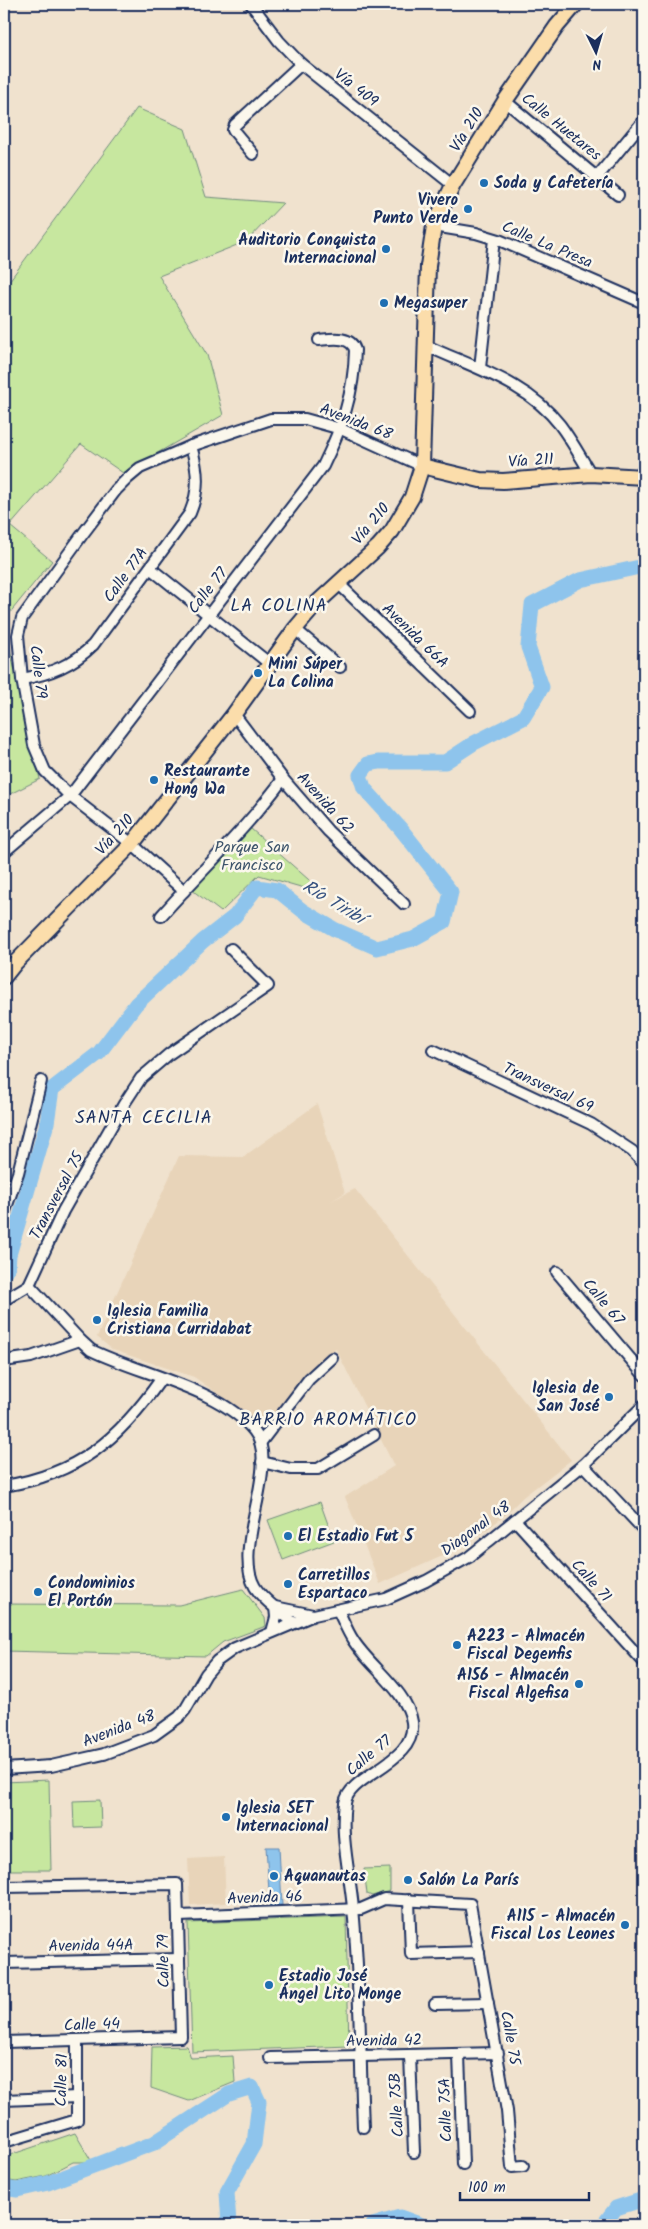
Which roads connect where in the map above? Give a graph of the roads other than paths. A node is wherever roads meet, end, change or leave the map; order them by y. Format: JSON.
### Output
{"nodes":[{"id":1,"x":251,"y":4,"type":"edge"},
{"id":2,"x":576,"y":4,"type":"edge"},
{"id":3,"x":301,"y":64,"type":"junction"},
{"id":4,"x":505,"y":101,"type":"junction"},
{"id":5,"x":644,"y":120,"type":"edge"},
{"id":6,"x":253,"y":154,"type":"dead end"},
{"id":7,"x":598,"y":176,"type":"junction"},
{"id":8,"x":453,"y":185,"type":"junction"},
{"id":9,"x":618,"y":194,"type":"dead end"},
{"id":10,"x":434,"y":226,"type":"junction"},
{"id":11,"x":494,"y":239,"type":"junction"},
{"id":12,"x":644,"y":303,"type":"edge"},
{"id":13,"x":319,"y":340,"type":"dead end"},
{"id":14,"x":427,"y":346,"type":"junction"},
{"id":15,"x":480,"y":368,"type":"junction"},
{"id":16,"x":341,"y":429,"type":"junction"},
{"id":17,"x":191,"y":446,"type":"junction"},
{"id":18,"x":422,"y":466,"type":"junction"},
{"id":19,"x":591,"y":474,"type":"junction"},
{"id":20,"x":644,"y":477,"type":"edge"},
{"id":21,"x":150,"y":568,"type":"junction"},
{"id":22,"x":338,"y":583,"type":"junction"},
{"id":23,"x":209,"y":613,"type":"junction"},
{"id":24,"x":295,"y":629,"type":"junction"},
{"id":25,"x":270,"y":664,"type":"junction"},
{"id":26,"x":340,"y":667,"type":"dead end"},
{"id":27,"x":22,"y":679,"type":"junction"},
{"id":28,"x":470,"y":711,"type":"dead end"},
{"id":29,"x":234,"y":714,"type":"junction"},
{"id":30,"x":283,"y":779,"type":"junction"},
{"id":31,"x":70,"y":796,"type":"junction"},
{"id":32,"x":132,"y":844,"type":"junction"},
{"id":33,"x":4,"y":852,"type":"edge"},
{"id":34,"x":184,"y":890,"type":"junction"},
{"id":35,"x":404,"y":904,"type":"dead end"},
{"id":36,"x":161,"y":916,"type":"dead end"},
{"id":37,"x":231,"y":949,"type":"dead end"},
{"id":38,"x":4,"y":977,"type":"edge"},
{"id":39,"x":433,"y":1050,"type":"dead end"},
{"id":40,"x":41,"y":1081,"type":"dead end"},
{"id":41,"x":644,"y":1164,"type":"edge"},
{"id":42,"x":4,"y":1214,"type":"edge"},
{"id":43,"x":557,"y":1272,"type":"dead end"},
{"id":44,"x":30,"y":1285,"type":"junction"},
{"id":45,"x":4,"y":1300,"type":"edge"},
{"id":46,"x":80,"y":1340,"type":"junction"},
{"id":47,"x":332,"y":1358,"type":"dead end"},
{"id":48,"x":4,"y":1362,"type":"edge"},
{"id":49,"x":644,"y":1375,"type":"edge"},
{"id":50,"x":161,"y":1379,"type":"junction"},
{"id":51,"x":644,"y":1405,"type":"edge"},
{"id":52,"x":374,"y":1435,"type":"dead end"},
{"id":53,"x":261,"y":1442,"type":"junction"},
{"id":54,"x":262,"y":1462,"type":"junction"},
{"id":55,"x":583,"y":1465,"type":"junction"},
{"id":56,"x":4,"y":1486,"type":"edge"},
{"id":57,"x":515,"y":1520,"type":"junction"},
{"id":58,"x":644,"y":1530,"type":"edge"},
{"id":59,"x":275,"y":1607,"type":"junction"},
{"id":60,"x":338,"y":1610,"type":"junction"},
{"id":61,"x":314,"y":1615,"type":"junction"},
{"id":62,"x":294,"y":1623,"type":"junction"},
{"id":63,"x":272,"y":1632,"type":"junction"},
{"id":64,"x":644,"y":1662,"type":"edge"},
{"id":65,"x":4,"y":1769,"type":"edge"},
{"id":66,"x":4,"y":1887,"type":"edge"},
{"id":67,"x":410,"y":1900,"type":"junction"},
{"id":68,"x":470,"y":1904,"type":"joint"},
{"id":69,"x":353,"y":1910,"type":"junction"},
{"id":70,"x":179,"y":1916,"type":"junction"},
{"id":71,"x":479,"y":1952,"type":"junction"},
{"id":72,"x":179,"y":1959,"type":"junction"},
{"id":73,"x":4,"y":1963,"type":"edge"},
{"id":74,"x":488,"y":2003,"type":"junction"},
{"id":75,"x":435,"y":2004,"type":"dead end"},
{"id":76,"x":181,"y":2037,"type":"joint"},
{"id":77,"x":78,"y":2040,"type":"junction"},
{"id":78,"x":4,"y":2042,"type":"edge"},
{"id":79,"x":498,"y":2053,"type":"junction"},
{"id":80,"x":459,"y":2055,"type":"junction"},
{"id":81,"x":410,"y":2056,"type":"junction"},
{"id":82,"x":360,"y":2057,"type":"junction"},
{"id":83,"x":270,"y":2058,"type":"dead end"},
{"id":84,"x":77,"y":2097,"type":"junction"},
{"id":85,"x":4,"y":2100,"type":"edge"},
{"id":86,"x":363,"y":2127,"type":"dead end"},
{"id":87,"x":4,"y":2142,"type":"edge"},
{"id":88,"x":414,"y":2152,"type":"dead end"},
{"id":89,"x":462,"y":2164,"type":"dead end"},
{"id":90,"x":523,"y":2166,"type":"dead end"}],
"edges":[{"from":1,"to":3,"type":"street","name":"Vía 409"},
{"from":2,"to":4,"type":"main road","name":"Vía 210"},
{"from":3,"to":6,"type":"street"},
{"from":3,"to":8,"type":"street","name":"Vía 409"},
{"from":4,"to":7,"type":"street","name":"Calle Huetares"},
{"from":4,"to":8,"type":"main road","name":"Vía 210"},
{"from":5,"to":7,"type":"street","name":"Calle Huetares"},
{"from":7,"to":9,"type":"street","name":"Calle Huetares"},
{"from":8,"to":10,"type":"main road","name":"Vía 210"},
{"from":10,"to":11,"type":"street","name":"Calle La Presa"},
{"from":10,"to":14,"type":"main road","name":"Vía 210"},
{"from":11,"to":12,"type":"street","name":"Calle La Presa"},
{"from":11,"to":15,"type":"street"},
{"from":13,"to":16,"type":"street","name":"Calle 77"},
{"from":14,"to":15,"type":"street"},
{"from":14,"to":18,"type":"main road","name":"Vía 210"},
{"from":15,"to":19,"type":"street"},
{"from":16,"to":17,"type":"street","name":"Avenida 68"},
{"from":16,"to":18,"type":"street","name":"Avenida 68"},
{"from":16,"to":23,"type":"street","name":"Calle 77"},
{"from":17,"to":21,"type":"street","name":"Calle 77A"},
{"from":17,"to":27,"type":"street","name":"Calle 79"},
{"from":18,"to":19,"type":"main road","name":"Vía 211"},
{"from":18,"to":22,"type":"main road","name":"Vía 210"},
{"from":19,"to":20,"type":"main road","name":"Vía 211"},
{"from":21,"to":23,"type":"street"},
{"from":21,"to":27,"type":"street","name":"Calle 77A"},
{"from":22,"to":24,"type":"main road","name":"Vía 210"},
{"from":22,"to":28,"type":"street","name":"Avenida 66A"},
{"from":23,"to":25,"type":"street"},
{"from":23,"to":31,"type":"street","name":"Calle 77"},
{"from":24,"to":25,"type":"main road","name":"Vía 210"},
{"from":24,"to":26,"type":"street"},
{"from":25,"to":29,"type":"main road","name":"Vía 210"},
{"from":27,"to":31,"type":"street","name":"Calle 79"},
{"from":29,"to":30,"type":"street","name":"Avenida 62"},
{"from":29,"to":32,"type":"main road","name":"Vía 210"},
{"from":30,"to":34,"type":"street"},
{"from":30,"to":35,"type":"street","name":"Avenida 62"},
{"from":31,"to":32,"type":"street","name":"Calle 79"},
{"from":31,"to":33,"type":"street","name":"Calle 77"},
{"from":32,"to":34,"type":"street","name":"Calle 79"},
{"from":32,"to":38,"type":"main road","name":"Vía 210"},
{"from":34,"to":36,"type":"street"},
{"from":37,"to":44,"type":"street","name":"Transversal 75"},
{"from":39,"to":41,"type":"street","name":"Transversal 69"},
{"from":40,"to":42,"type":"street"},
{"from":43,"to":49,"type":"street","name":"Calle 67"},
{"from":44,"to":45,"type":"street"},
{"from":44,"to":46,"type":"street"},
{"from":46,"to":48,"type":"street"},
{"from":46,"to":50,"type":"street"},
{"from":47,"to":53,"type":"street"},
{"from":50,"to":53,"type":"street"},
{"from":50,"to":56,"type":"street"},
{"from":51,"to":55,"type":"street","name":"Diagonal 48"},
{"from":52,"to":54,"type":"street"},
{"from":53,"to":54,"type":"street"},
{"from":54,"to":59,"type":"street"},
{"from":55,"to":57,"type":"street","name":"Diagonal 48"},
{"from":55,"to":58,"type":"street"},
{"from":57,"to":60,"type":"street","name":"Diagonal 48"},
{"from":57,"to":64,"type":"street","name":"Calle 71"},
{"from":59,"to":61,"type":"street"},
{"from":59,"to":62,"type":"street"},
{"from":59,"to":63,"type":"street"},
{"from":60,"to":61,"type":"street","name":"Diagonal 48"},
{"from":60,"to":69,"type":"street","name":"Calle 77"},
{"from":61,"to":62,"type":"street","name":"Diagonal 48"},
{"from":62,"to":63,"type":"street","name":"Avenida 48"},
{"from":63,"to":65,"type":"street","name":"Avenida 48"},
{"from":66,"to":70,"type":"street","name":"Calle 79"},
{"from":67,"to":68,"type":"street","name":"Avenida 46"},
{"from":67,"to":69,"type":"street","name":"Avenida 46"},
{"from":67,"to":71,"type":"street"},
{"from":68,"to":71,"type":"street","name":"Calle 75"},
{"from":69,"to":70,"type":"street","name":"Avenida 46"},
{"from":69,"to":82,"type":"street","name":"Calle 77"},
{"from":70,"to":72,"type":"street","name":"Calle 79"},
{"from":71,"to":74,"type":"street","name":"Calle 75"},
{"from":72,"to":73,"type":"street","name":"Avenida 44A"},
{"from":72,"to":76,"type":"street","name":"Calle 79"},
{"from":74,"to":75,"type":"street"},
{"from":74,"to":79,"type":"street","name":"Calle 75"},
{"from":76,"to":77,"type":"street","name":"Calle 44"},
{"from":77,"to":78,"type":"street","name":"Calle 44"},
{"from":77,"to":84,"type":"street","name":"Calle 81"},
{"from":79,"to":80,"type":"street","name":"Avenida 42"},
{"from":79,"to":90,"type":"street","name":"Calle 75"},
{"from":80,"to":81,"type":"street","name":"Avenida 42"},
{"from":80,"to":89,"type":"street","name":"Calle 75A"},
{"from":81,"to":82,"type":"street","name":"Avenida 42"},
{"from":81,"to":88,"type":"street","name":"Calle 75B"},
{"from":82,"to":83,"type":"street","name":"Avenida 42"},
{"from":82,"to":86,"type":"street","name":"Calle 77"},
{"from":84,"to":85,"type":"street"},
{"from":84,"to":87,"type":"street","name":"Calle 81"}]}
